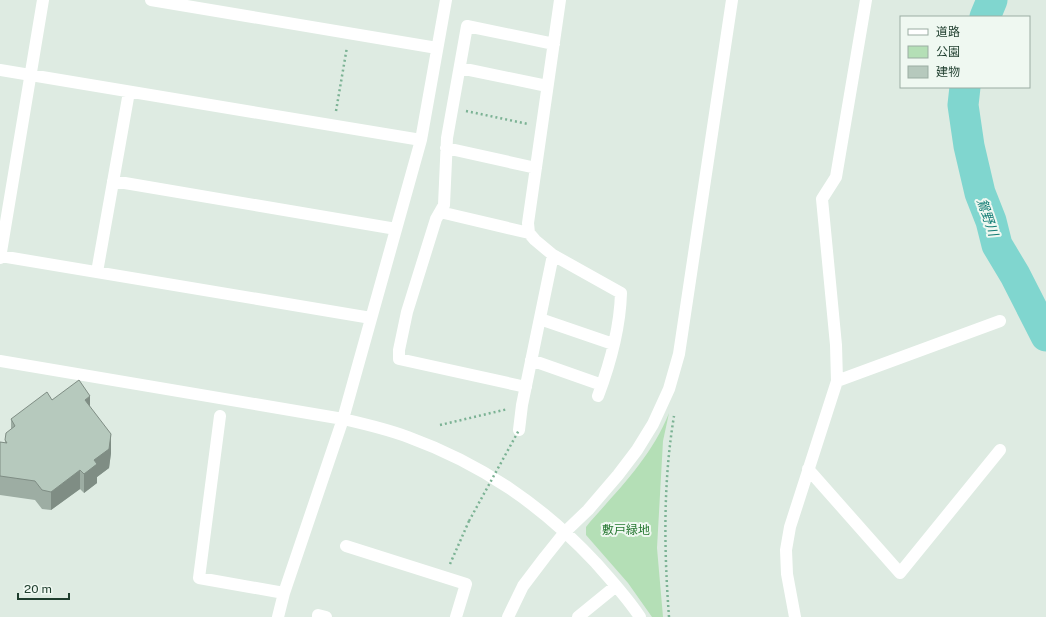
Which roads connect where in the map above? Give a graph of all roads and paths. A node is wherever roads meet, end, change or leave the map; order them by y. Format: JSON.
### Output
{"nodes":[{"id":1,"x":42,"y":0,"type":"edge"},
{"id":2,"x":150,"y":0,"type":"edge"},
{"id":3,"x":446,"y":0,"type":"edge"},
{"id":4,"x":560,"y":0,"type":"edge"},
{"id":5,"x":732,"y":0,"type":"edge"},
{"id":6,"x":866,"y":0,"type":"edge"},
{"id":7,"x":349,"y":33,"type":"junction"},
{"id":8,"x":554,"y":44,"type":"junction"},
{"id":9,"x":437,"y":48,"type":"junction"},
{"id":10,"x":460,"y":68,"type":"junction"},
{"id":11,"x":0,"y":70,"type":"edge"},
{"id":12,"x":30,"y":75,"type":"junction"},
{"id":13,"x":548,"y":86,"type":"junction"},
{"id":14,"x":129,"y":92,"type":"junction"},
{"id":15,"x":452,"y":108,"type":"junction"},
{"id":16,"x":333,"y":125,"type":"junction"},
{"id":17,"x":542,"y":127,"type":"junction"},
{"id":18,"x":422,"y":140,"type":"junction"},
{"id":19,"x":446,"y":148,"type":"junction"},
{"id":20,"x":536,"y":168,"type":"junction"},
{"id":21,"x":113,"y":181,"type":"junction"},
{"id":22,"x":440,"y":212,"type":"junction"},
{"id":23,"x":396,"y":229,"type":"junction"},
{"id":24,"x":529,"y":233,"type":"junction"},
{"id":25,"x":554,"y":255,"type":"junction"},
{"id":26,"x":0,"y":257,"type":"edge"},
{"id":27,"x":98,"y":272,"type":"junction"},
{"id":28,"x":371,"y":318,"type":"junction"},
{"id":29,"x":540,"y":319,"type":"junction"},
{"id":30,"x":1000,"y":321,"type":"dead end"},
{"id":31,"x":613,"y":344,"type":"junction"},
{"id":32,"x":531,"y":360,"type":"junction"},
{"id":33,"x":0,"y":361,"type":"edge"},
{"id":34,"x":837,"y":381,"type":"junction"},
{"id":35,"x":526,"y":387,"type":"junction"},
{"id":36,"x":522,"y":405,"type":"junction"},
{"id":37,"x":674,"y":412,"type":"dead end"},
{"id":38,"x":220,"y":416,"type":"dead end"},
{"id":39,"x":343,"y":419,"type":"junction"},
{"id":40,"x":440,"y":425,"type":"dead end"},
{"id":41,"x":519,"y":430,"type":"joint"},
{"id":42,"x":1000,"y":450,"type":"dead end"},
{"id":43,"x":808,"y":469,"type":"junction"},
{"id":44,"x":565,"y":532,"type":"junction"},
{"id":45,"x":346,"y":546,"type":"dead end"},
{"id":46,"x":445,"y":578,"type":"junction"},
{"id":47,"x":616,"y":586,"type":"junction"},
{"id":48,"x":284,"y":593,"type":"junction"},
{"id":49,"x":278,"y":617,"type":"edge"},
{"id":50,"x":318,"y":617,"type":"edge"},
{"id":51,"x":326,"y":617,"type":"edge"},
{"id":52,"x":456,"y":617,"type":"edge"},
{"id":53,"x":508,"y":617,"type":"edge"},
{"id":54,"x":578,"y":617,"type":"edge"},
{"id":55,"x":640,"y":617,"type":"edge"},
{"id":56,"x":669,"y":617,"type":"edge"},
{"id":57,"x":795,"y":617,"type":"edge"}],
"edges":[{"from":1,"to":12,"type":"street"},
{"from":2,"to":7,"type":"street"},
{"from":3,"to":9,"type":"street"},
{"from":4,"to":8,"type":"street"},
{"from":5,"to":44,"type":"street"},
{"from":6,"to":34,"type":"street"},
{"from":7,"to":9,"type":"street"},
{"from":7,"to":16,"type":"path"},
{"from":8,"to":10,"type":"street"},
{"from":8,"to":13,"type":"street"},
{"from":9,"to":18,"type":"street"},
{"from":10,"to":13,"type":"street"},
{"from":10,"to":15,"type":"street"},
{"from":11,"to":12,"type":"street"},
{"from":12,"to":14,"type":"street"},
{"from":12,"to":26,"type":"street"},
{"from":13,"to":17,"type":"street"},
{"from":14,"to":16,"type":"street"},
{"from":14,"to":21,"type":"street"},
{"from":15,"to":17,"type":"path"},
{"from":15,"to":19,"type":"street"},
{"from":16,"to":18,"type":"street"},
{"from":17,"to":20,"type":"street"},
{"from":18,"to":23,"type":"street"},
{"from":19,"to":20,"type":"street"},
{"from":19,"to":22,"type":"street"},
{"from":20,"to":24,"type":"street"},
{"from":21,"to":23,"type":"street"},
{"from":21,"to":27,"type":"street"},
{"from":22,"to":24,"type":"street"},
{"from":22,"to":35,"type":"street"},
{"from":23,"to":28,"type":"street"},
{"from":24,"to":25,"type":"street"},
{"from":25,"to":29,"type":"street"},
{"from":25,"to":31,"type":"street"},
{"from":26,"to":27,"type":"street"},
{"from":27,"to":28,"type":"street"},
{"from":28,"to":39,"type":"street"},
{"from":29,"to":31,"type":"street"},
{"from":29,"to":32,"type":"street"},
{"from":30,"to":34,"type":"street"},
{"from":31,"to":32,"type":"street"},
{"from":32,"to":35,"type":"street"},
{"from":33,"to":39,"type":"street"},
{"from":34,"to":43,"type":"street"},
{"from":35,"to":36,"type":"street"},
{"from":36,"to":40,"type":"path"},
{"from":36,"to":41,"type":"street"},
{"from":37,"to":56,"type":"path"},
{"from":38,"to":48,"type":"street"},
{"from":39,"to":44,"type":"street"},
{"from":39,"to":48,"type":"street"},
{"from":41,"to":46,"type":"path","bridge":true},
{"from":42,"to":43,"type":"street"},
{"from":43,"to":57,"type":"street"},
{"from":44,"to":47,"type":"street"},
{"from":44,"to":53,"type":"street"},
{"from":45,"to":46,"type":"street"},
{"from":46,"to":52,"type":"street"},
{"from":47,"to":54,"type":"street"},
{"from":47,"to":55,"type":"street"},
{"from":48,"to":49,"type":"street"},
{"from":50,"to":51,"type":"street"}]}
